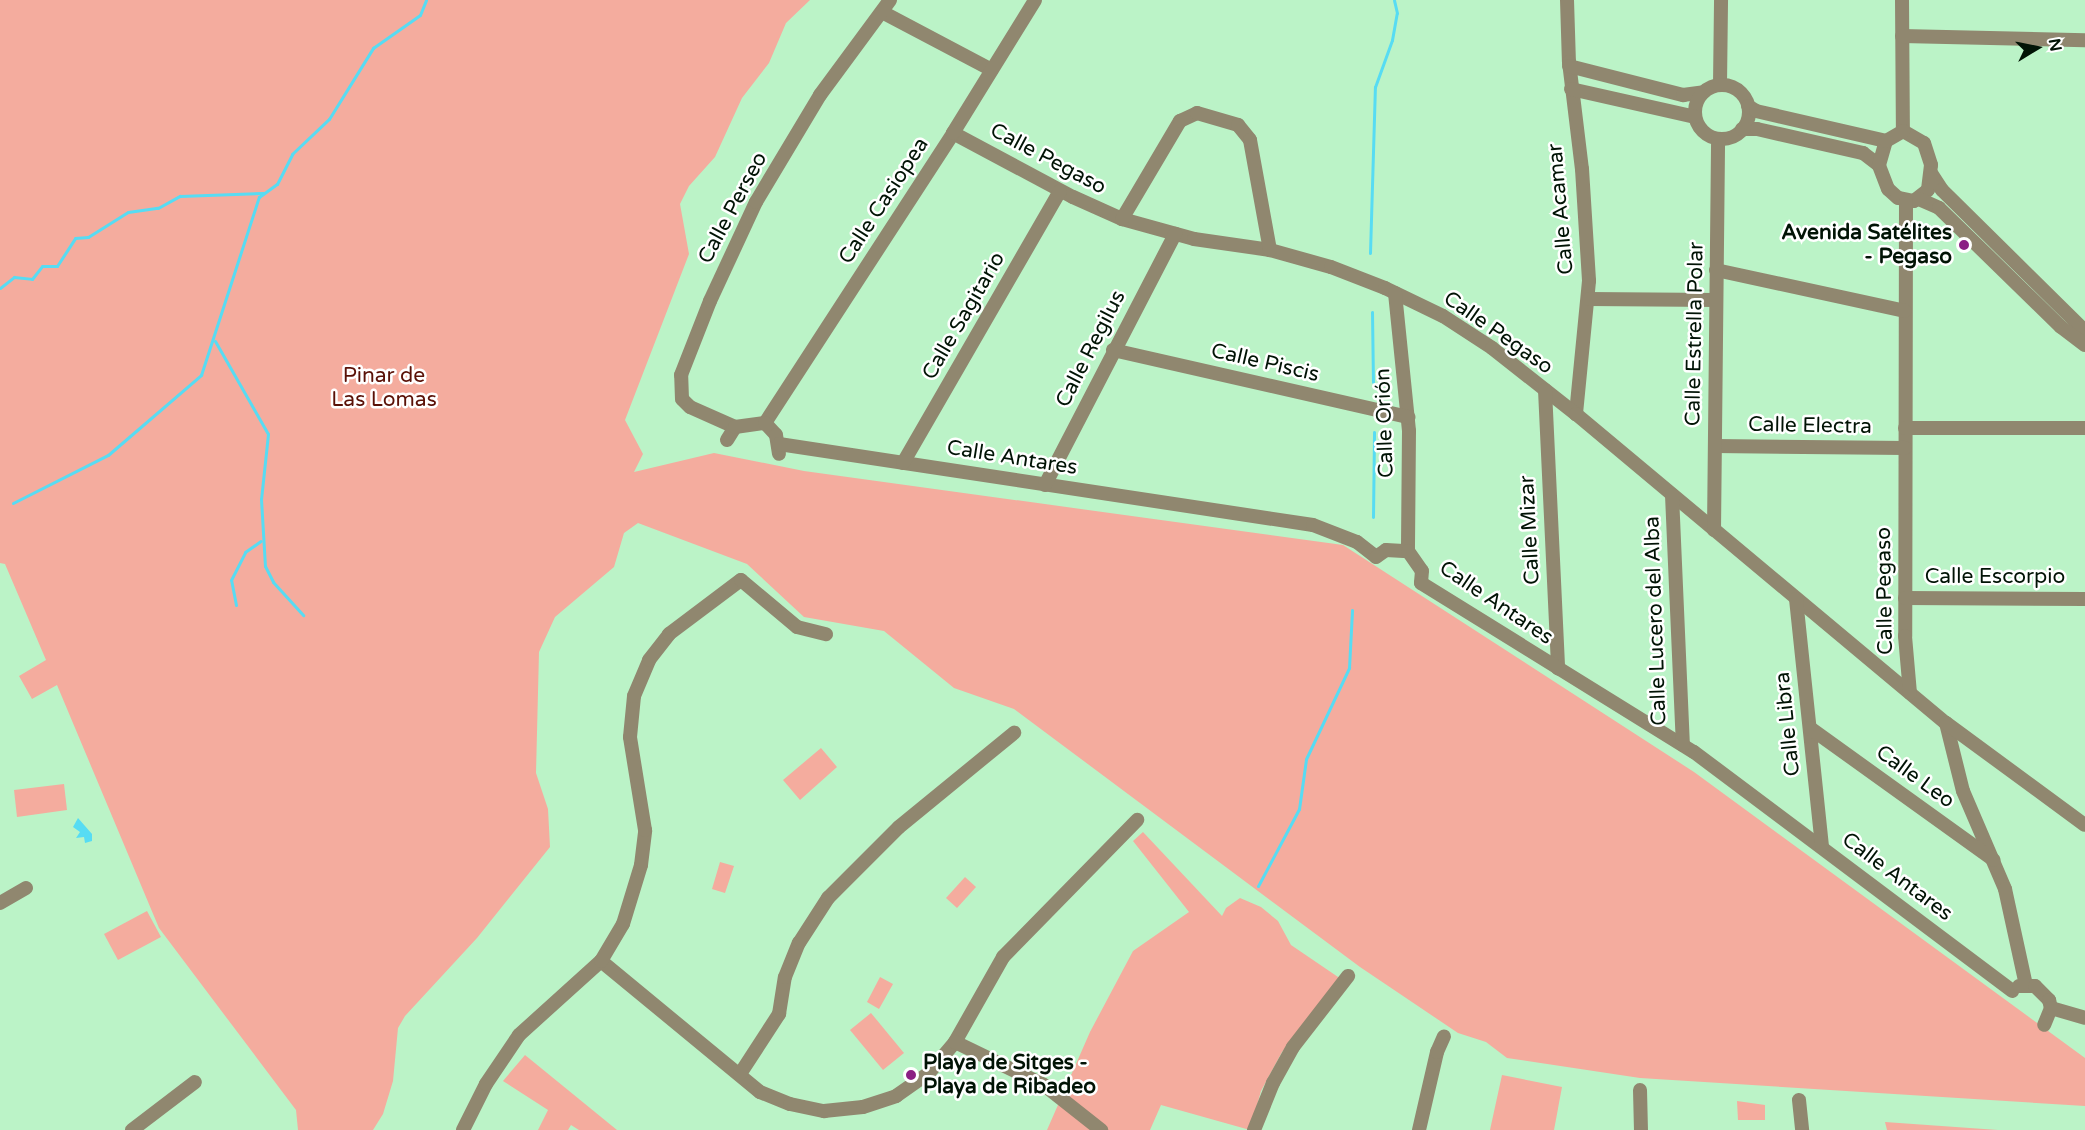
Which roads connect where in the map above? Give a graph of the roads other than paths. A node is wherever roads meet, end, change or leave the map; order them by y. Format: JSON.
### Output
{"nodes":[{"id":1,"x":890,"y":0,"type":"edge"},
{"id":2,"x":1035,"y":0,"type":"edge"},
{"id":3,"x":1567,"y":0,"type":"edge"},
{"id":4,"x":1720,"y":0,"type":"edge"},
{"id":5,"x":1902,"y":0,"type":"edge"},
{"id":6,"x":882,"y":12,"type":"junction"},
{"id":7,"x":1902,"y":36,"type":"junction"},
{"id":8,"x":2085,"y":40,"type":"edge"},
{"id":9,"x":1569,"y":66,"type":"junction"},
{"id":10,"x":992,"y":70,"type":"junction"},
{"id":11,"x":1720,"y":85,"type":"junction"},
{"id":12,"x":1571,"y":89,"type":"junction"},
{"id":13,"x":1704,"y":92,"type":"junction"},
{"id":14,"x":1748,"y":106,"type":"junction"},
{"id":15,"x":1695,"y":117,"type":"junction"},
{"id":16,"x":1742,"y":129,"type":"junction"},
{"id":17,"x":1903,"y":130,"type":"junction"},
{"id":18,"x":953,"y":133,"type":"junction"},
{"id":19,"x":1718,"y":139,"type":"junction"},
{"id":20,"x":1886,"y":141,"type":"junction"},
{"id":21,"x":1879,"y":165,"type":"junction"},
{"id":22,"x":1931,"y":173,"type":"junction"},
{"id":23,"x":1060,"y":190,"type":"junction"},
{"id":24,"x":1912,"y":200,"type":"junction"},
{"id":25,"x":1122,"y":219,"type":"junction"},
{"id":26,"x":1175,"y":234,"type":"junction"},
{"id":27,"x":1270,"y":250,"type":"junction"},
{"id":28,"x":1716,"y":270,"type":"junction"},
{"id":29,"x":1395,"y":293,"type":"junction"},
{"id":30,"x":1589,"y":299,"type":"junction"},
{"id":31,"x":1716,"y":300,"type":"junction"},
{"id":32,"x":1905,"y":311,"type":"junction"},
{"id":33,"x":2066,"y":311,"type":"junction"},
{"id":34,"x":2085,"y":311,"type":"edge"},
{"id":35,"x":2084,"y":342,"type":"edge"},
{"id":36,"x":1113,"y":351,"type":"junction"},
{"id":37,"x":1545,"y":390,"type":"junction"},
{"id":38,"x":1576,"y":414,"type":"junction"},
{"id":39,"x":1408,"y":417,"type":"junction"},
{"id":40,"x":765,"y":423,"type":"junction"},
{"id":41,"x":735,"y":427,"type":"junction"},
{"id":42,"x":1905,"y":428,"type":"junction"},
{"id":43,"x":2085,"y":428,"type":"edge"},
{"id":44,"x":727,"y":440,"type":"dead end"},
{"id":45,"x":1714,"y":446,"type":"junction"},
{"id":46,"x":1905,"y":448,"type":"junction"},
{"id":47,"x":903,"y":463,"type":"junction"},
{"id":48,"x":1045,"y":485,"type":"junction"},
{"id":49,"x":1672,"y":495,"type":"junction"},
{"id":50,"x":1714,"y":530,"type":"junction"},
{"id":51,"x":1408,"y":551,"type":"junction"},
{"id":52,"x":1905,"y":598,"type":"junction"},
{"id":53,"x":1796,"y":599,"type":"junction"},
{"id":54,"x":2085,"y":599,"type":"edge"},
{"id":55,"x":826,"y":634,"type":"dead end"},
{"id":56,"x":1558,"y":669,"type":"junction"},
{"id":57,"x":1910,"y":693,"type":"junction"},
{"id":58,"x":1946,"y":723,"type":"junction"},
{"id":59,"x":1810,"y":728,"type":"junction"},
{"id":60,"x":1014,"y":733,"type":"dead end"},
{"id":61,"x":1683,"y":745,"type":"junction"},
{"id":62,"x":1137,"y":820,"type":"dead end"},
{"id":63,"x":2085,"y":825,"type":"edge"},
{"id":64,"x":1822,"y":846,"type":"junction"},
{"id":65,"x":1996,"y":861,"type":"junction"},
{"id":66,"x":26,"y":888,"type":"dead end"},
{"id":67,"x":0,"y":903,"type":"edge"},
{"id":68,"x":601,"y":961,"type":"junction"},
{"id":69,"x":1348,"y":976,"type":"dead end"},
{"id":70,"x":2026,"y":985,"type":"junction"},
{"id":71,"x":2051,"y":1008,"type":"junction"},
{"id":72,"x":2085,"y":1018,"type":"edge"},
{"id":73,"x":2043,"y":1025,"type":"dead end"},
{"id":74,"x":1444,"y":1036,"type":"dead end"},
{"id":75,"x":955,"y":1042,"type":"junction"},
{"id":76,"x":740,"y":1074,"type":"junction"},
{"id":77,"x":195,"y":1082,"type":"dead end"},
{"id":78,"x":1640,"y":1090,"type":"dead end"},
{"id":79,"x":1799,"y":1100,"type":"dead end"},
{"id":80,"x":132,"y":1130,"type":"edge"},
{"id":81,"x":463,"y":1130,"type":"edge"},
{"id":82,"x":1101,"y":1130,"type":"edge"},
{"id":83,"x":1254,"y":1130,"type":"edge"},
{"id":84,"x":1419,"y":1130,"type":"edge"},
{"id":85,"x":1641,"y":1130,"type":"edge"},
{"id":86,"x":1802,"y":1130,"type":"edge"}],
"edges":[{"from":1,"to":6,"type":"street","name":"Calle Perseo"},
{"from":2,"to":10,"type":"street","name":"Calle Casiopea"},
{"from":3,"to":9,"type":"street","name":"Calle Acamar"},
{"from":4,"to":11,"type":"street"},
{"from":5,"to":7,"type":"street"},
{"from":6,"to":10,"type":"street"},
{"from":6,"to":41,"type":"street","name":"Calle Perseo"},
{"from":7,"to":8,"type":"street"},
{"from":7,"to":17,"type":"street"},
{"from":9,"to":12,"type":"street","name":"Calle Acamar"},
{"from":9,"to":13,"type":"street"},
{"from":10,"to":18,"type":"street","name":"Calle Casiopea"},
{"from":11,"to":13,"type":"street"},
{"from":11,"to":14,"type":"street"},
{"from":12,"to":15,"type":"street"},
{"from":12,"to":30,"type":"street","name":"Calle Acamar"},
{"from":13,"to":15,"type":"street"},
{"from":14,"to":16,"type":"street"},
{"from":14,"to":20,"type":"street"},
{"from":15,"to":19,"type":"street"},
{"from":16,"to":19,"type":"street"},
{"from":16,"to":21,"type":"street"},
{"from":17,"to":20,"type":"street"},
{"from":17,"to":22,"type":"street"},
{"from":18,"to":23,"type":"street","name":"Calle Pegaso"},
{"from":18,"to":40,"type":"street","name":"Calle Casiopea"},
{"from":19,"to":28,"type":"street","name":"Calle Estrella Polar"},
{"from":20,"to":21,"type":"street"},
{"from":21,"to":24,"type":"street"},
{"from":22,"to":24,"type":"street"},
{"from":22,"to":33,"type":"street"},
{"from":23,"to":25,"type":"street","name":"Calle Pegaso"},
{"from":23,"to":47,"type":"street","name":"Calle Sagitario"},
{"from":24,"to":32,"type":"street","name":"Calle Pegaso"},
{"from":24,"to":35,"type":"street"},
{"from":25,"to":26,"type":"street","name":"Calle Pegaso"},
{"from":25,"to":27,"type":"street"},
{"from":26,"to":27,"type":"street","name":"Calle Pegaso"},
{"from":26,"to":36,"type":"street","name":"Calle Regilus"},
{"from":27,"to":29,"type":"street","name":"Calle Pegaso"},
{"from":28,"to":31,"type":"street","name":"Calle Estrella Polar"},
{"from":28,"to":32,"type":"street"},
{"from":29,"to":37,"type":"street","name":"Calle Pegaso"},
{"from":29,"to":39,"type":"street","name":"Calle Orión"},
{"from":30,"to":31,"type":"street"},
{"from":30,"to":38,"type":"street","name":"Calle Acamar"},
{"from":31,"to":45,"type":"street","name":"Calle Estrella Polar"},
{"from":32,"to":42,"type":"street","name":"Calle Pegaso"},
{"from":33,"to":34,"type":"street"},
{"from":33,"to":35,"type":"street"},
{"from":36,"to":39,"type":"street","name":"Calle Piscis"},
{"from":36,"to":48,"type":"street","name":"Calle Regilus"},
{"from":37,"to":38,"type":"street","name":"Calle Pegaso"},
{"from":37,"to":56,"type":"street","name":"Calle Mizar"},
{"from":38,"to":49,"type":"street","name":"Calle Pegaso"},
{"from":39,"to":51,"type":"street","name":"Calle Orión"},
{"from":40,"to":41,"type":"street"},
{"from":40,"to":47,"type":"street","name":"Calle Antares"},
{"from":41,"to":44,"type":"street"},
{"from":42,"to":43,"type":"street"},
{"from":42,"to":46,"type":"street","name":"Calle Pegaso"},
{"from":45,"to":46,"type":"street","name":"Calle Electra"},
{"from":45,"to":50,"type":"street","name":"Calle Estrella Polar"},
{"from":46,"to":52,"type":"street","name":"Calle Pegaso"},
{"from":47,"to":48,"type":"street","name":"Calle Antares"},
{"from":48,"to":51,"type":"street","name":"Calle Antares"},
{"from":49,"to":50,"type":"street","name":"Calle Pegaso"},
{"from":49,"to":61,"type":"street","name":"Calle Lucero del Alba"},
{"from":50,"to":53,"type":"street","name":"Calle Pegaso"},
{"from":51,"to":56,"type":"street","name":"Calle Antares"},
{"from":52,"to":54,"type":"street","name":"Calle Escorpio"},
{"from":52,"to":57,"type":"street","name":"Calle Pegaso"},
{"from":53,"to":57,"type":"street","name":"Calle Pegaso"},
{"from":53,"to":59,"type":"street","name":"Calle Libra"},
{"from":55,"to":68,"type":"street"},
{"from":56,"to":61,"type":"street","name":"Calle Antares"},
{"from":57,"to":58,"type":"street","name":"Calle Pegaso"},
{"from":58,"to":63,"type":"street","name":"Calle Pegaso"},
{"from":58,"to":65,"type":"street"},
{"from":59,"to":64,"type":"street","name":"Calle Libra"},
{"from":59,"to":65,"type":"street","name":"Calle Leo"},
{"from":60,"to":76,"type":"street"},
{"from":61,"to":64,"type":"street","name":"Calle Antares"},
{"from":62,"to":75,"type":"street"},
{"from":64,"to":70,"type":"street","name":"Calle Antares"},
{"from":65,"to":70,"type":"street"},
{"from":66,"to":67,"type":"street"},
{"from":68,"to":76,"type":"street"},
{"from":68,"to":81,"type":"street"},
{"from":69,"to":83,"type":"street"},
{"from":70,"to":71,"type":"street"},
{"from":71,"to":72,"type":"street"},
{"from":71,"to":73,"type":"street"},
{"from":74,"to":84,"type":"street"},
{"from":75,"to":76,"type":"street"},
{"from":75,"to":82,"type":"street"},
{"from":77,"to":80,"type":"street"},
{"from":78,"to":85,"type":"street"},
{"from":79,"to":86,"type":"street"}]}
